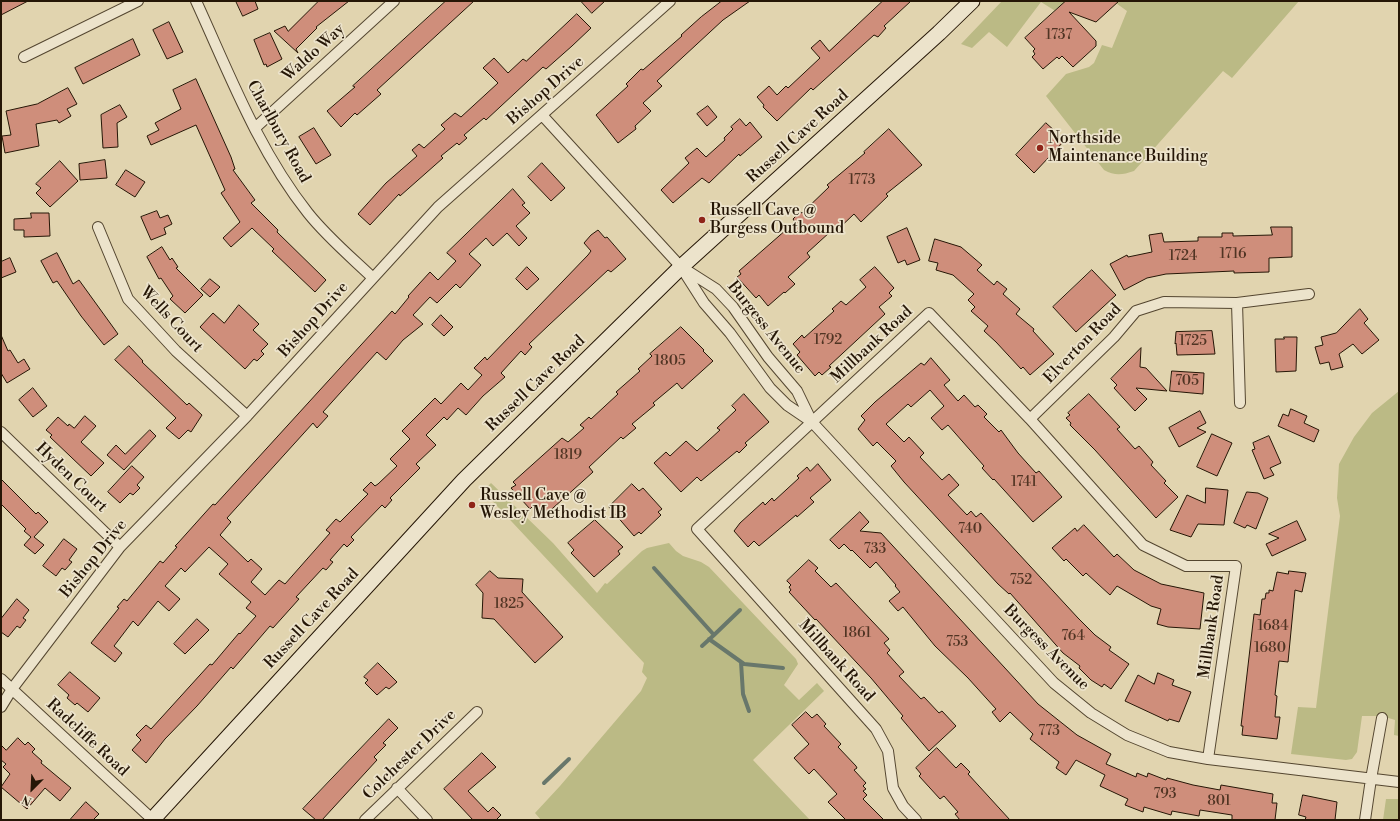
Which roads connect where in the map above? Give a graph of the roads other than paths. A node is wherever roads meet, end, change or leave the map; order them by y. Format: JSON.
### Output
{"nodes":[{"id":1,"x":138,"y":1,"type":"edge"},
{"id":2,"x":196,"y":1,"type":"edge"},
{"id":3,"x":394,"y":1,"type":"edge"},
{"id":4,"x":670,"y":1,"type":"edge"},
{"id":5,"x":972,"y":1,"type":"edge"},
{"id":6,"x":24,"y":58,"type":"dead end"},
{"id":7,"x":542,"y":115,"type":"junction"},
{"id":8,"x":255,"y":128,"type":"junction"},
{"id":9,"x":98,"y":227,"type":"dead end"},
{"id":10,"x":681,"y":267,"type":"junction"},
{"id":11,"x":373,"y":278,"type":"junction"},
{"id":12,"x":1309,"y":294,"type":"dead end"},
{"id":13,"x":1238,"y":303,"type":"junction"},
{"id":14,"x":1240,"y":403,"type":"dead end"},
{"id":15,"x":247,"y":416,"type":"junction"},
{"id":16,"x":1030,"y":419,"type":"junction"},
{"id":17,"x":812,"y":422,"type":"junction"},
{"id":18,"x":1,"y":432,"type":"edge"},
{"id":19,"x":120,"y":547,"type":"junction"},
{"id":20,"x":1,"y":679,"type":"edge"},
{"id":21,"x":12,"y":689,"type":"junction"},
{"id":22,"x":1,"y":707,"type":"edge"},
{"id":23,"x":477,"y":712,"type":"dead end"},
{"id":24,"x":1382,"y":718,"type":"dead end"},
{"id":25,"x":1208,"y":759,"type":"junction"},
{"id":26,"x":1371,"y":779,"type":"junction"},
{"id":27,"x":1399,"y":782,"type":"edge"},
{"id":28,"x":397,"y":788,"type":"junction"},
{"id":29,"x":153,"y":820,"type":"edge"},
{"id":30,"x":365,"y":820,"type":"edge"},
{"id":31,"x":427,"y":820,"type":"edge"},
{"id":32,"x":916,"y":820,"type":"edge"},
{"id":33,"x":1366,"y":820,"type":"edge"}],
"edges":[{"from":1,"to":6,"type":"street"},
{"from":2,"to":8,"type":"street","name":"Charlbury Road"},
{"from":3,"to":8,"type":"street","name":"Waldo Way"},
{"from":4,"to":7,"type":"street","name":"Bishop Drive"},
{"from":5,"to":10,"type":"main road","name":"Russell Cave Road"},
{"from":7,"to":10,"type":"street","name":"Burgess Avenue"},
{"from":7,"to":11,"type":"street","name":"Bishop Drive"},
{"from":8,"to":11,"type":"street","name":"Charlbury Road"},
{"from":9,"to":15,"type":"street","name":"Wells Court"},
{"from":10,"to":17,"type":"street","name":"Burgess Avenue"},
{"from":10,"to":17,"type":"street","name":"Burgess Avenue"},
{"from":10,"to":29,"type":"main road","name":"Russell Cave Road"},
{"from":11,"to":15,"type":"street","name":"Bishop Drive"},
{"from":12,"to":13,"type":"street","name":"Elverton Road"},
{"from":13,"to":14,"type":"street"},
{"from":13,"to":16,"type":"street","name":"Elverton Road"},
{"from":15,"to":19,"type":"street","name":"Bishop Drive"},
{"from":16,"to":17,"type":"street","name":"Millbank Road"},
{"from":16,"to":25,"type":"street","name":"Millbank Road"},
{"from":17,"to":25,"type":"street","name":"Burgess Avenue"},
{"from":17,"to":32,"type":"street","name":"Millbank Road"},
{"from":18,"to":19,"type":"street","name":"Hyden Court"},
{"from":19,"to":21,"type":"street","name":"Bishop Drive"},
{"from":20,"to":21,"type":"street","name":"Radcliffe Road"},
{"from":21,"to":22,"type":"street","name":"Bishop Drive"},
{"from":21,"to":29,"type":"street","name":"Radcliffe Road"},
{"from":23,"to":28,"type":"street","name":"Colchester Drive"},
{"from":24,"to":26,"type":"street"},
{"from":25,"to":26,"type":"street","name":"Burgess Avenue"},
{"from":26,"to":27,"type":"street","name":"Burgess Avenue"},
{"from":26,"to":33,"type":"street"},
{"from":28,"to":30,"type":"street","name":"Colchester Drive"},
{"from":28,"to":31,"type":"street"}]}
